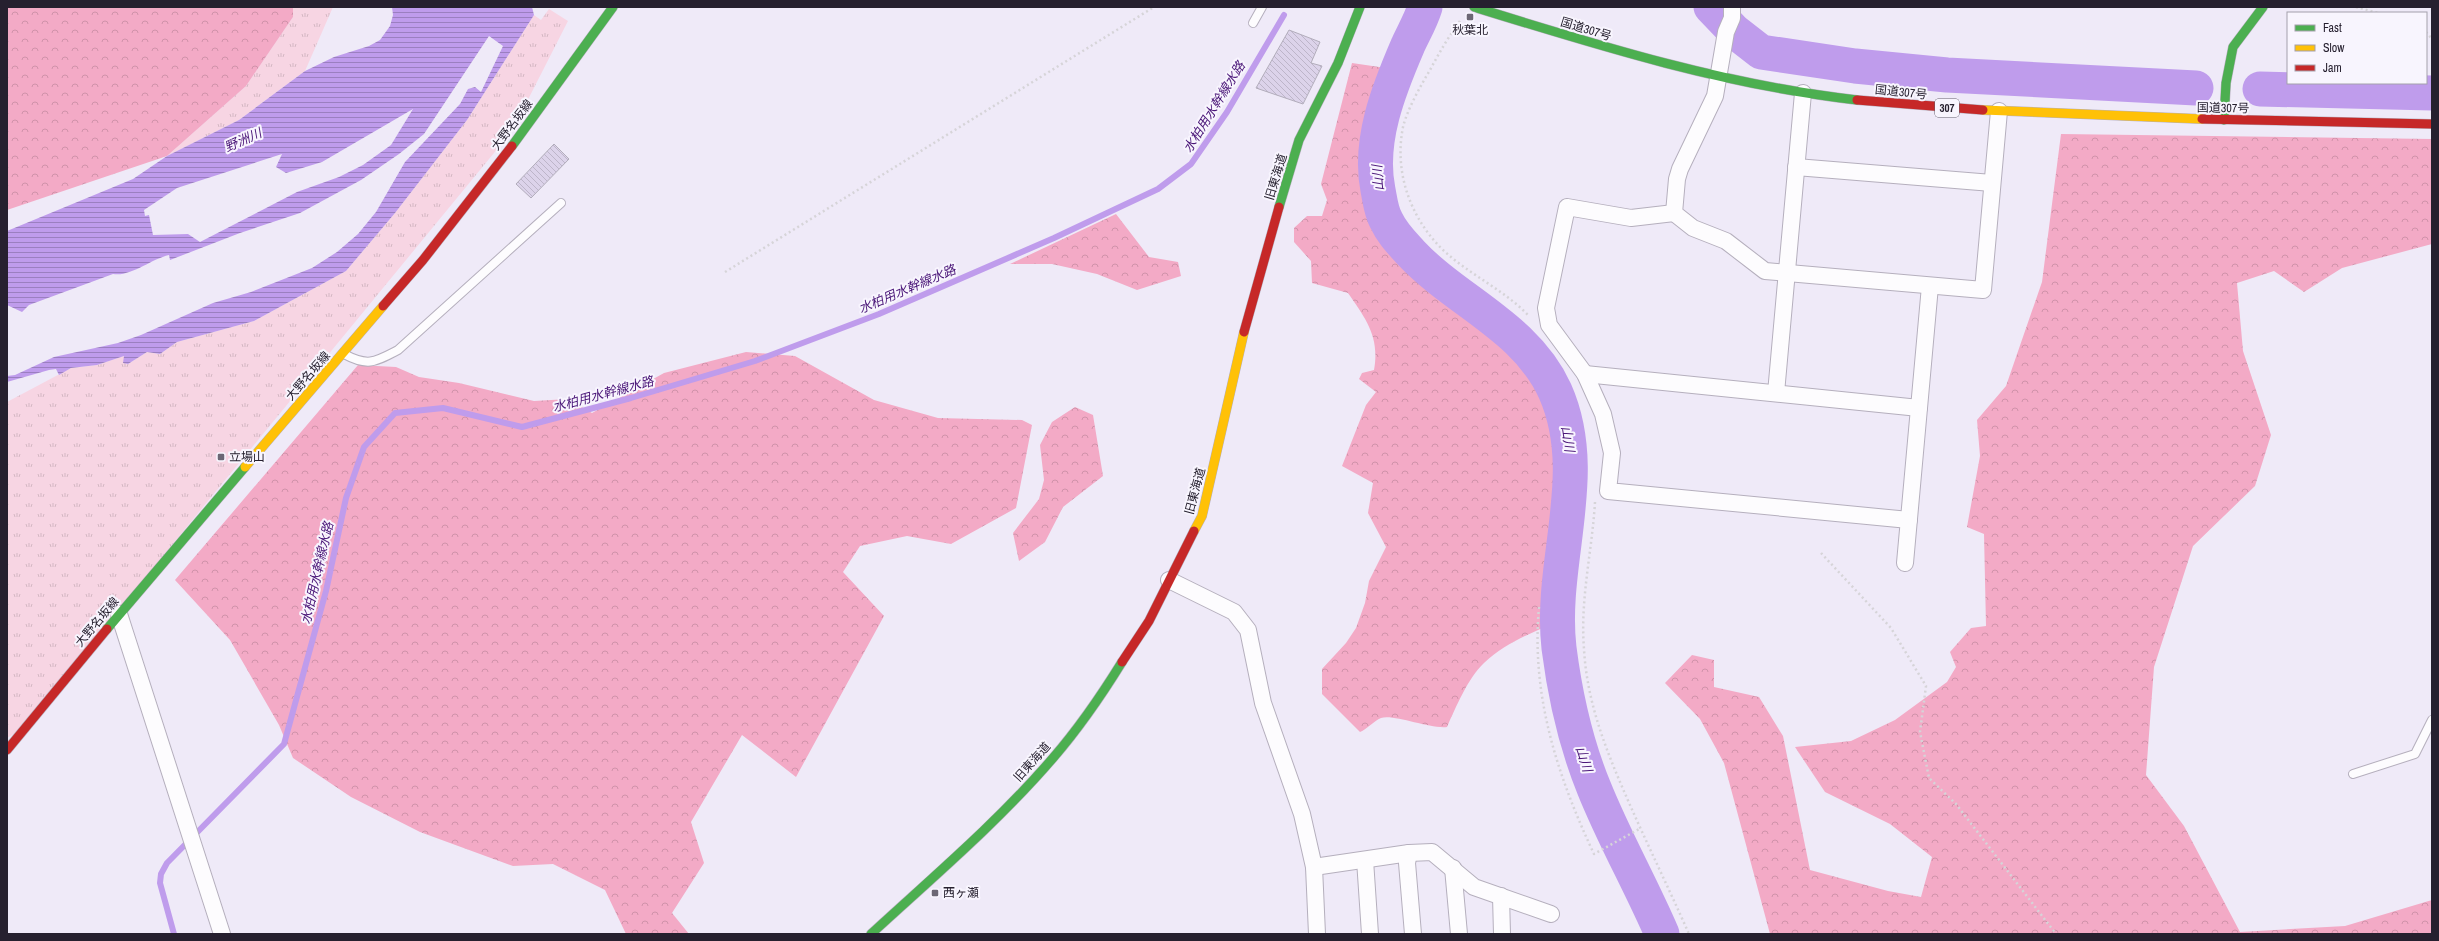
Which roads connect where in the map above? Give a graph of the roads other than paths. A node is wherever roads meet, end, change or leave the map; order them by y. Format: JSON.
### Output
{"nodes":[{"id":1,"x":613,"y":7,"type":"edge"},
{"id":2,"x":1262,"y":7,"type":"edge"},
{"id":3,"x":1360,"y":7,"type":"edge"},
{"id":4,"x":1474,"y":7,"type":"edge"},
{"id":5,"x":2261,"y":8,"type":"edge"},
{"id":6,"x":1732,"y":12,"type":"edge"},
{"id":7,"x":1254,"y":23,"type":"dead end"},
{"id":8,"x":1720,"y":77,"type":"junction"},
{"id":9,"x":1803,"y":92,"type":"junction"},
{"id":10,"x":1999,"y":111,"type":"junction"},
{"id":11,"x":2224,"y":120,"type":"junction"},
{"id":12,"x":2432,"y":124,"type":"edge"},
{"id":13,"x":1796,"y":167,"type":"junction"},
{"id":14,"x":1992,"y":183,"type":"junction"},
{"id":15,"x":561,"y":204,"type":"dead end"},
{"id":16,"x":1674,"y":213,"type":"junction"},
{"id":17,"x":1786,"y":274,"type":"junction"},
{"id":18,"x":1930,"y":286,"type":"junction"},
{"id":19,"x":344,"y":353,"type":"junction"},
{"id":20,"x":1585,"y":374,"type":"junction"},
{"id":21,"x":1776,"y":393,"type":"junction"},
{"id":22,"x":1919,"y":408,"type":"junction"},
{"id":23,"x":1909,"y":520,"type":"junction"},
{"id":24,"x":1905,"y":563,"type":"dead end"},
{"id":25,"x":1169,"y":580,"type":"junction"},
{"id":26,"x":119,"y":614,"type":"junction"},
{"id":27,"x":2432,"y":720,"type":"edge"},
{"id":28,"x":7,"y":750,"type":"edge"},
{"id":29,"x":2354,"y":774,"type":"dead end"},
{"id":30,"x":1409,"y":853,"type":"junction"},
{"id":31,"x":1365,"y":860,"type":"junction"},
{"id":32,"x":1314,"y":867,"type":"junction"},
{"id":33,"x":1453,"y":868,"type":"junction"},
{"id":34,"x":1500,"y":896,"type":"junction"},
{"id":35,"x":1551,"y":914,"type":"dead end"},
{"id":36,"x":222,"y":934,"type":"edge"},
{"id":37,"x":871,"y":934,"type":"edge"},
{"id":38,"x":1317,"y":934,"type":"edge"},
{"id":39,"x":1370,"y":934,"type":"edge"},
{"id":40,"x":1413,"y":934,"type":"edge"},
{"id":41,"x":1459,"y":934,"type":"edge"},
{"id":42,"x":1502,"y":934,"type":"edge"}],
"edges":[{"from":1,"to":19,"type":"main road","name":"大野名坂線"},
{"from":2,"to":7,"type":"lane"},
{"from":3,"to":25,"type":"main road","name":"旧東海道"},
{"from":4,"to":8,"type":"main road","name":"国道307号","number":"307"},
{"from":5,"to":11,"type":"main road"},
{"from":6,"to":8,"type":"street"},
{"from":8,"to":9,"type":"main road","name":"国道307号","number":"307"},
{"from":8,"to":16,"type":"street"},
{"from":9,"to":10,"type":"main road","name":"国道307号","number":"307"},
{"from":9,"to":13,"type":"street"},
{"from":10,"to":11,"type":"main road","name":"国道307号","number":"307"},
{"from":10,"to":14,"type":"street"},
{"from":11,"to":12,"type":"main road","name":"国道307号","number":"307"},
{"from":13,"to":14,"type":"street"},
{"from":13,"to":17,"type":"street"},
{"from":14,"to":18,"type":"street"},
{"from":15,"to":19,"type":"lane"},
{"from":16,"to":17,"type":"street"},
{"from":16,"to":20,"type":"street"},
{"from":17,"to":18,"type":"street"},
{"from":17,"to":21,"type":"street"},
{"from":18,"to":22,"type":"street"},
{"from":19,"to":26,"type":"main road","name":"大野名坂線"},
{"from":20,"to":21,"type":"street"},
{"from":20,"to":23,"type":"street"},
{"from":21,"to":22,"type":"street"},
{"from":22,"to":23,"type":"street"},
{"from":23,"to":24,"type":"street"},
{"from":25,"to":32,"type":"street"},
{"from":25,"to":37,"type":"main road","name":"旧東海道"},
{"from":26,"to":28,"type":"main road","name":"大野名坂線"},
{"from":26,"to":36,"type":"street"},
{"from":27,"to":29,"type":"lane"},
{"from":30,"to":31,"type":"street"},
{"from":30,"to":33,"type":"street"},
{"from":30,"to":40,"type":"street"},
{"from":31,"to":32,"type":"street"},
{"from":31,"to":39,"type":"street"},
{"from":32,"to":38,"type":"street"},
{"from":33,"to":34,"type":"street"},
{"from":33,"to":41,"type":"street"},
{"from":34,"to":35,"type":"street"},
{"from":34,"to":42,"type":"street"}]}
